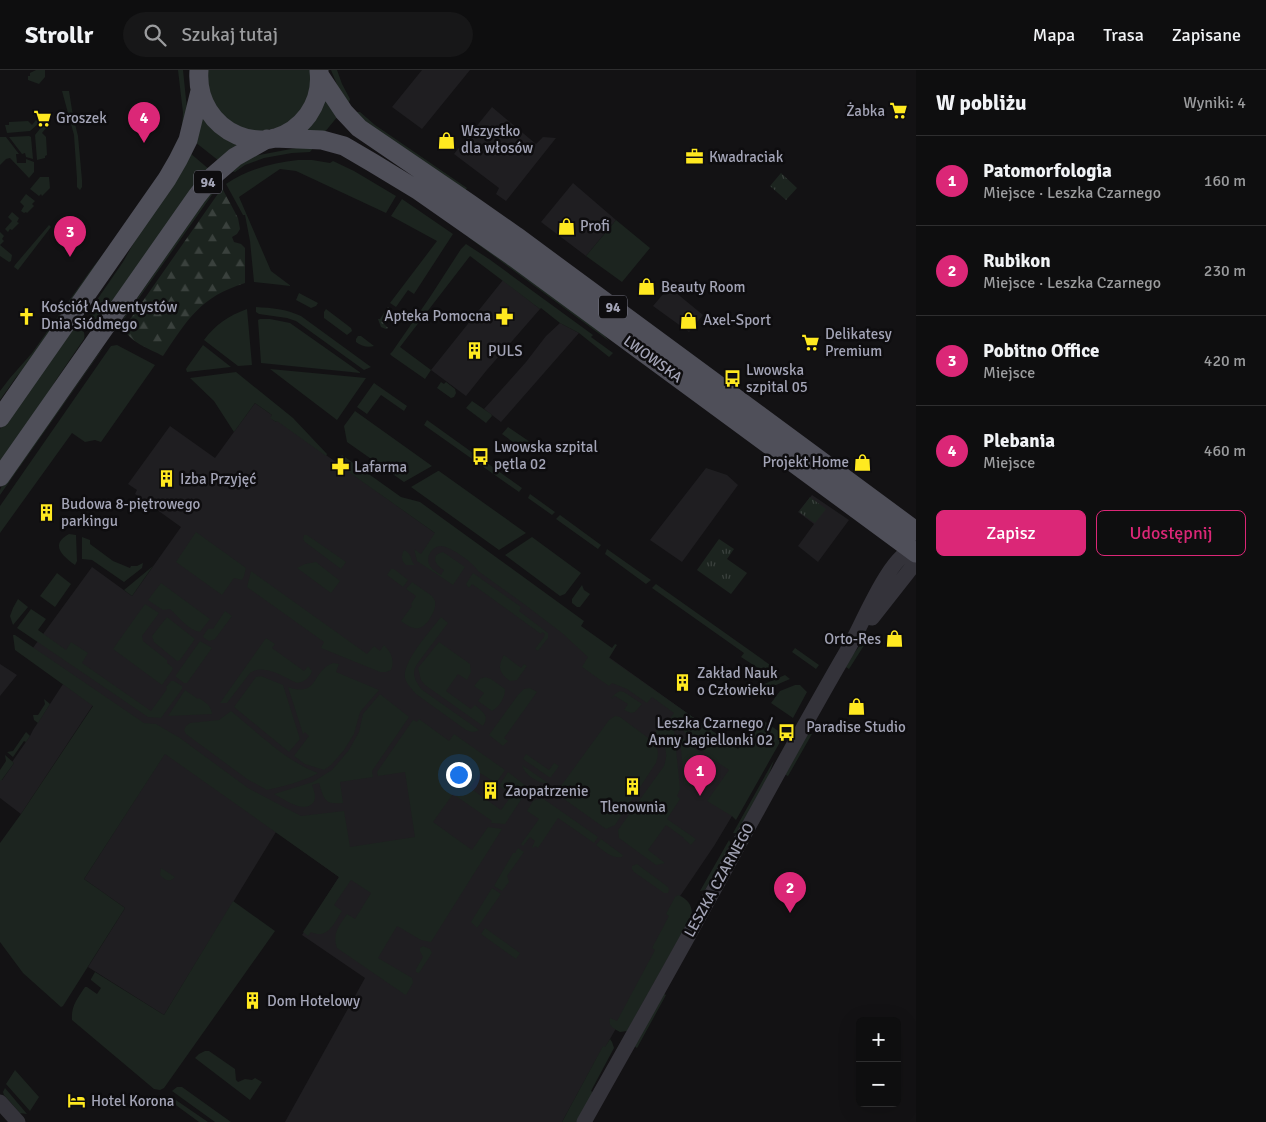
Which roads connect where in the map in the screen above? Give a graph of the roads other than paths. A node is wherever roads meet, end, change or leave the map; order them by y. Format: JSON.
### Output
{"nodes":[{"id":1,"x":200,"y":70,"type":"edge"},
{"id":2,"x":320,"y":73,"type":"edge"},
{"id":3,"x":200,"y":91,"type":"junction"},
{"id":4,"x":271,"y":138,"type":"junction"},
{"id":5,"x":0,"y":418,"type":"edge"},
{"id":6,"x":0,"y":477,"type":"edge"},
{"id":7,"x":887,"y":531,"type":"junction"},
{"id":8,"x":916,"y":531,"type":"edge"},
{"id":9,"x":915,"y":553,"type":"edge"},
{"id":10,"x":894,"y":564,"type":"junction"},
{"id":11,"x":909,"y":579,"type":"edge"},
{"id":12,"x":855,"y":638,"type":"junction"},
{"id":13,"x":0,"y":1102,"type":"edge"},
{"id":14,"x":18,"y":1122,"type":"edge"},
{"id":15,"x":584,"y":1122,"type":"edge"}],
"edges":[{"from":1,"to":3,"type":"main road","number":"94"},
{"from":2,"to":4,"type":"main road","number":"94"},
{"from":2,"to":8,"type":"main road","name":"LWOWSKA","number":"94"},
{"from":3,"to":4,"type":"main road","number":"94"},
{"from":3,"to":5,"type":"main road","number":"94"},
{"from":4,"to":6,"type":"main road","number":"94"},
{"from":4,"to":7,"type":"main road","name":"LWOWSKA","number":"94"},
{"from":7,"to":9,"type":"main road","name":"LWOWSKA","number":"94"},
{"from":7,"to":10,"type":"street"},
{"from":9,"to":10,"type":"street","name":"LESZKA CZARNEGO"},
{"from":9,"to":11,"type":"street","name":"LESZKA CZARNEGO"},
{"from":10,"to":12,"type":"street","name":"LESZKA CZARNEGO"},
{"from":11,"to":12,"type":"street","name":"LESZKA CZARNEGO"},
{"from":12,"to":15,"type":"street","name":"LESZKA CZARNEGO"},
{"from":13,"to":14,"type":"street"}]}
